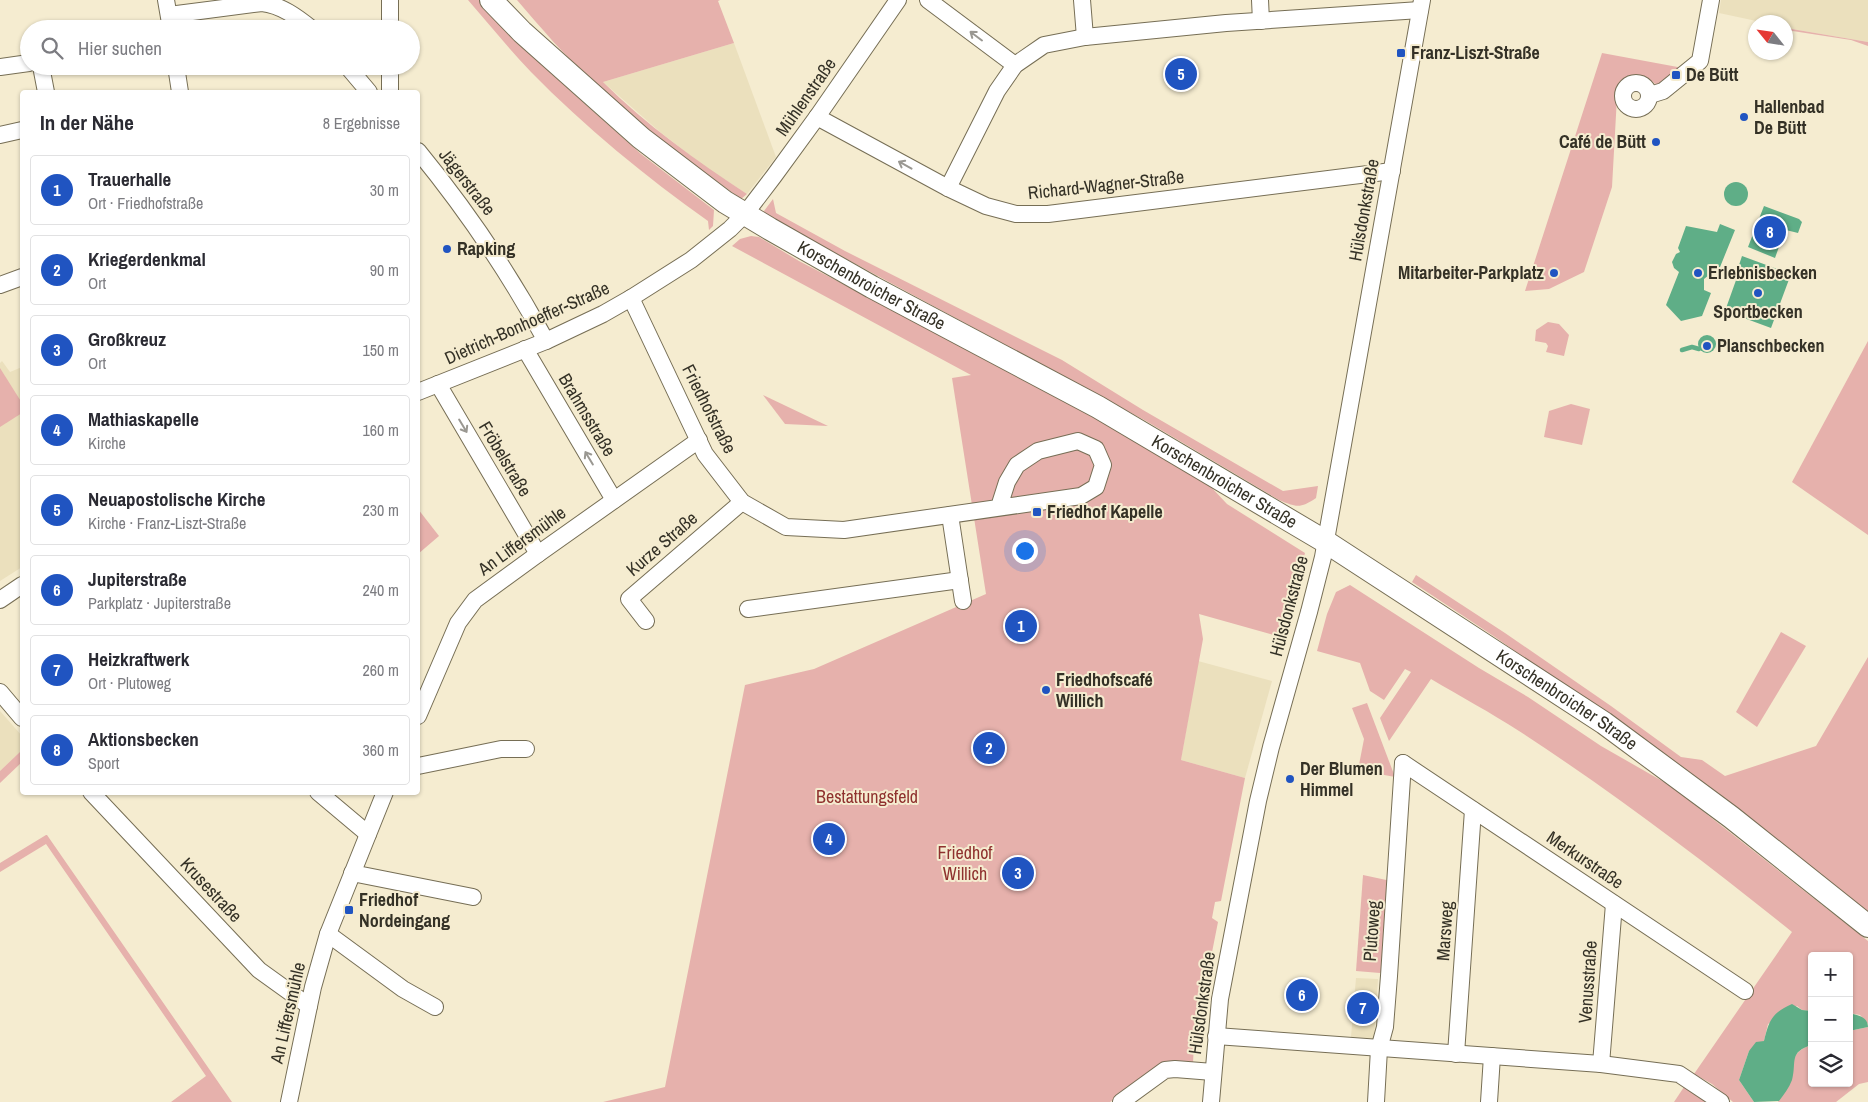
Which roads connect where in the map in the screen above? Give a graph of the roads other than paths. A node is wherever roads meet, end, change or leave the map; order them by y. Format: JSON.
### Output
{"nodes":[{"id":1,"x":390,"y":0,"type":"edge"},
{"id":2,"x":491,"y":0,"type":"edge"},
{"id":3,"x":511,"y":0,"type":"edge"},
{"id":4,"x":898,"y":0,"type":"edge"},
{"id":5,"x":928,"y":0,"type":"edge"},
{"id":6,"x":1082,"y":0,"type":"edge"},
{"id":7,"x":1260,"y":0,"type":"edge"},
{"id":8,"x":1711,"y":0,"type":"edge"},
{"id":9,"x":272,"y":2,"type":"edge"},
{"id":10,"x":1421,"y":5,"type":"edge"},
{"id":11,"x":169,"y":15,"type":"edge"},
{"id":12,"x":299,"y":20,"type":"edge"},
{"id":13,"x":390,"y":20,"type":"edge"},
{"id":14,"x":1261,"y":21,"type":"junction"},
{"id":15,"x":1085,"y":37,"type":"junction"},
{"id":16,"x":20,"y":64,"type":"edge"},
{"id":17,"x":1015,"y":65,"type":"junction"},
{"id":18,"x":0,"y":67,"type":"edge"},
{"id":19,"x":564,"y":69,"type":"junction"},
{"id":20,"x":43,"y":75,"type":"edge"},
{"id":21,"x":177,"y":75,"type":"edge"},
{"id":22,"x":355,"y":75,"type":"edge"},
{"id":23,"x":390,"y":75,"type":"edge"},
{"id":24,"x":46,"y":90,"type":"edge"},
{"id":25,"x":180,"y":90,"type":"edge"},
{"id":26,"x":367,"y":90,"type":"edge"},
{"id":27,"x":390,"y":90,"type":"edge"},
{"id":28,"x":1650,"y":95,"type":"dead end"},
{"id":29,"x":818,"y":117,"type":"junction"},
{"id":30,"x":20,"y":130,"type":"edge"},
{"id":31,"x":0,"y":135,"type":"edge"},
{"id":32,"x":420,"y":154,"type":"edge"},
{"id":33,"x":1392,"y":171,"type":"junction"},
{"id":34,"x":948,"y":188,"type":"junction"},
{"id":35,"x":744,"y":214,"type":"junction"},
{"id":36,"x":20,"y":278,"type":"edge"},
{"id":37,"x":0,"y":285,"type":"edge"},
{"id":38,"x":632,"y":298,"type":"junction"},
{"id":39,"x":546,"y":341,"type":"junction"},
{"id":40,"x":525,"y":349,"type":"junction"},
{"id":41,"x":438,"y":384,"type":"junction"},
{"id":42,"x":420,"y":391,"type":"edge"},
{"id":43,"x":699,"y":440,"type":"junction"},
{"id":44,"x":614,"y":500,"type":"junction"},
{"id":45,"x":742,"y":502,"type":"junction"},
{"id":46,"x":998,"y":506,"type":"junction"},
{"id":47,"x":950,"y":514,"type":"junction"},
{"id":48,"x":1326,"y":542,"type":"junction"},
{"id":49,"x":538,"y":554,"type":"junction"},
{"id":50,"x":960,"y":580,"type":"junction"},
{"id":51,"x":20,"y":586,"type":"edge"},
{"id":52,"x":0,"y":600,"type":"edge"},
{"id":53,"x":963,"y":601,"type":"dead end"},
{"id":54,"x":748,"y":609,"type":"dead end"},
{"id":55,"x":646,"y":621,"type":"dead end"},
{"id":56,"x":422,"y":688,"type":"edge"},
{"id":57,"x":0,"y":692,"type":"edge"},
{"id":58,"x":420,"y":702,"type":"edge"},
{"id":59,"x":20,"y":716,"type":"edge"},
{"id":60,"x":526,"y":750,"type":"dead end"},
{"id":61,"x":1403,"y":763,"type":"joint"},
{"id":62,"x":420,"y":766,"type":"edge"},
{"id":63,"x":94,"y":795,"type":"edge"},
{"id":64,"x":322,"y":795,"type":"edge"},
{"id":65,"x":384,"y":795,"type":"edge"},
{"id":66,"x":1473,"y":810,"type":"junction"},
{"id":67,"x":368,"y":834,"type":"junction"},
{"id":68,"x":352,"y":873,"type":"junction"},
{"id":69,"x":473,"y":897,"type":"dead end"},
{"id":70,"x":1614,"y":904,"type":"junction"},
{"id":71,"x":1868,"y":926,"type":"edge"},
{"id":72,"x":328,"y":934,"type":"junction"},
{"id":73,"x":1745,"y":990,"type":"dead end"},
{"id":74,"x":309,"y":1006,"type":"junction"},
{"id":75,"x":436,"y":1007,"type":"dead end"},
{"id":76,"x":1216,"y":1036,"type":"junction"},
{"id":77,"x":1379,"y":1048,"type":"junction"},
{"id":78,"x":1456,"y":1054,"type":"junction"},
{"id":79,"x":1492,"y":1056,"type":"junction"},
{"id":80,"x":1601,"y":1064,"type":"junction"},
{"id":81,"x":1213,"y":1072,"type":"junction"},
{"id":82,"x":289,"y":1102,"type":"edge"},
{"id":83,"x":1121,"y":1102,"type":"edge"},
{"id":84,"x":1211,"y":1102,"type":"edge"},
{"id":85,"x":1376,"y":1102,"type":"edge"},
{"id":86,"x":1489,"y":1102,"type":"edge"},
{"id":87,"x":1721,"y":1102,"type":"edge"}],
"edges":[{"from":1,"to":13,"type":"street"},
{"from":2,"to":19,"type":"main road","name":"Korschenbroicher Straße"},
{"from":3,"to":19,"type":"main road","name":"Korschenbroicher Straße"},
{"from":4,"to":29,"type":"street","name":"Mühlenstraße"},
{"from":17,"to":5,"type":"street","one_way":true},
{"from":6,"to":15,"type":"street"},
{"from":7,"to":14,"type":"street"},
{"from":8,"to":28,"type":"street"},
{"from":9,"to":11,"type":"street"},
{"from":9,"to":12,"type":"street"},
{"from":10,"to":14,"type":"street"},
{"from":10,"to":33,"type":"street","name":"Hülsdonkstraße"},
{"from":14,"to":15,"type":"street"},
{"from":15,"to":17,"type":"street"},
{"from":16,"to":18,"type":"street"},
{"from":17,"to":34,"type":"street"},
{"from":19,"to":35,"type":"main road","name":"Korschenbroicher Straße"},
{"from":20,"to":24,"type":"street"},
{"from":21,"to":25,"type":"street"},
{"from":22,"to":26,"type":"street"},
{"from":23,"to":27,"type":"street"},
{"from":34,"to":29,"type":"street","name":"Richard-Wagner-Straße","one_way":true},
{"from":29,"to":35,"type":"street","name":"Mühlenstraße"},
{"from":30,"to":31,"type":"street"},
{"from":32,"to":39,"type":"street","name":"Jägerstraße"},
{"from":33,"to":34,"type":"street","name":"Richard-Wagner-Straße"},
{"from":33,"to":48,"type":"street","name":"Hülsdonkstraße"},
{"from":35,"to":38,"type":"street","name":"Dietrich-Bonhoeffer-Straße"},
{"from":35,"to":48,"type":"main road","name":"Korschenbroicher Straße"},
{"from":36,"to":37,"type":"street"},
{"from":38,"to":39,"type":"street","name":"Dietrich-Bonhoeffer-Straße"},
{"from":38,"to":43,"type":"street","name":"Friedhofstraße"},
{"from":39,"to":40,"type":"street","name":"Dietrich-Bonhoeffer-Straße"},
{"from":40,"to":41,"type":"street","name":"Dietrich-Bonhoeffer-Straße"},
{"from":44,"to":40,"type":"street","name":"Brahmsstraße","one_way":true},
{"from":41,"to":42,"type":"street","name":"Dietrich-Bonhoeffer-Straße"},
{"from":41,"to":49,"type":"street","name":"Fröbelstraße","one_way":true},
{"from":43,"to":44,"type":"street","name":"An Liffersmühle"},
{"from":43,"to":45,"type":"street","name":"Friedhofstraße"},
{"from":44,"to":49,"type":"street","name":"An Liffersmühle"},
{"from":45,"to":47,"type":"street","name":"Friedhofstraße"},
{"from":45,"to":55,"type":"street","name":"Kurze Straße"},
{"from":46,"to":46,"type":"street","name":"Friedhofstraße"},
{"from":46,"to":47,"type":"street","name":"Friedhofstraße"},
{"from":47,"to":50,"type":"street"},
{"from":48,"to":71,"type":"main road","name":"Korschenbroicher Straße"},
{"from":48,"to":76,"type":"street","name":"Hülsdonkstraße"},
{"from":49,"to":56,"type":"street","name":"An Liffersmühle"},
{"from":50,"to":53,"type":"street"},
{"from":50,"to":54,"type":"street"},
{"from":51,"to":52,"type":"street"},
{"from":56,"to":58,"type":"street","name":"An Liffersmühle"},
{"from":57,"to":59,"type":"street"},
{"from":60,"to":62,"type":"street"},
{"from":61,"to":66,"type":"street","name":"Merkurstraße"},
{"from":61,"to":77,"type":"street","name":"Plutoweg"},
{"from":63,"to":74,"type":"street","name":"Krusestraße"},
{"from":64,"to":67,"type":"street"},
{"from":65,"to":67,"type":"street","name":"An Liffersmühle"},
{"from":66,"to":70,"type":"street","name":"Merkurstraße"},
{"from":66,"to":78,"type":"street","name":"Marsweg"},
{"from":67,"to":68,"type":"street","name":"An Liffersmühle"},
{"from":68,"to":69,"type":"street"},
{"from":68,"to":72,"type":"street","name":"An Liffersmühle"},
{"from":70,"to":73,"type":"street","name":"Merkurstraße"},
{"from":70,"to":80,"type":"street","name":"Venusstraße"},
{"from":72,"to":74,"type":"street","name":"An Liffersmühle"},
{"from":72,"to":75,"type":"street"},
{"from":74,"to":82,"type":"street","name":"An Liffersmühle"},
{"from":76,"to":77,"type":"street"},
{"from":76,"to":81,"type":"street","name":"Hülsdonkstraße"},
{"from":77,"to":78,"type":"street"},
{"from":77,"to":85,"type":"street","name":"Plutoweg"},
{"from":78,"to":79,"type":"street"},
{"from":79,"to":80,"type":"street"},
{"from":79,"to":86,"type":"street"},
{"from":80,"to":87,"type":"street"},
{"from":81,"to":83,"type":"street"},
{"from":81,"to":84,"type":"street","name":"Hülsdonkstraße"}]}
